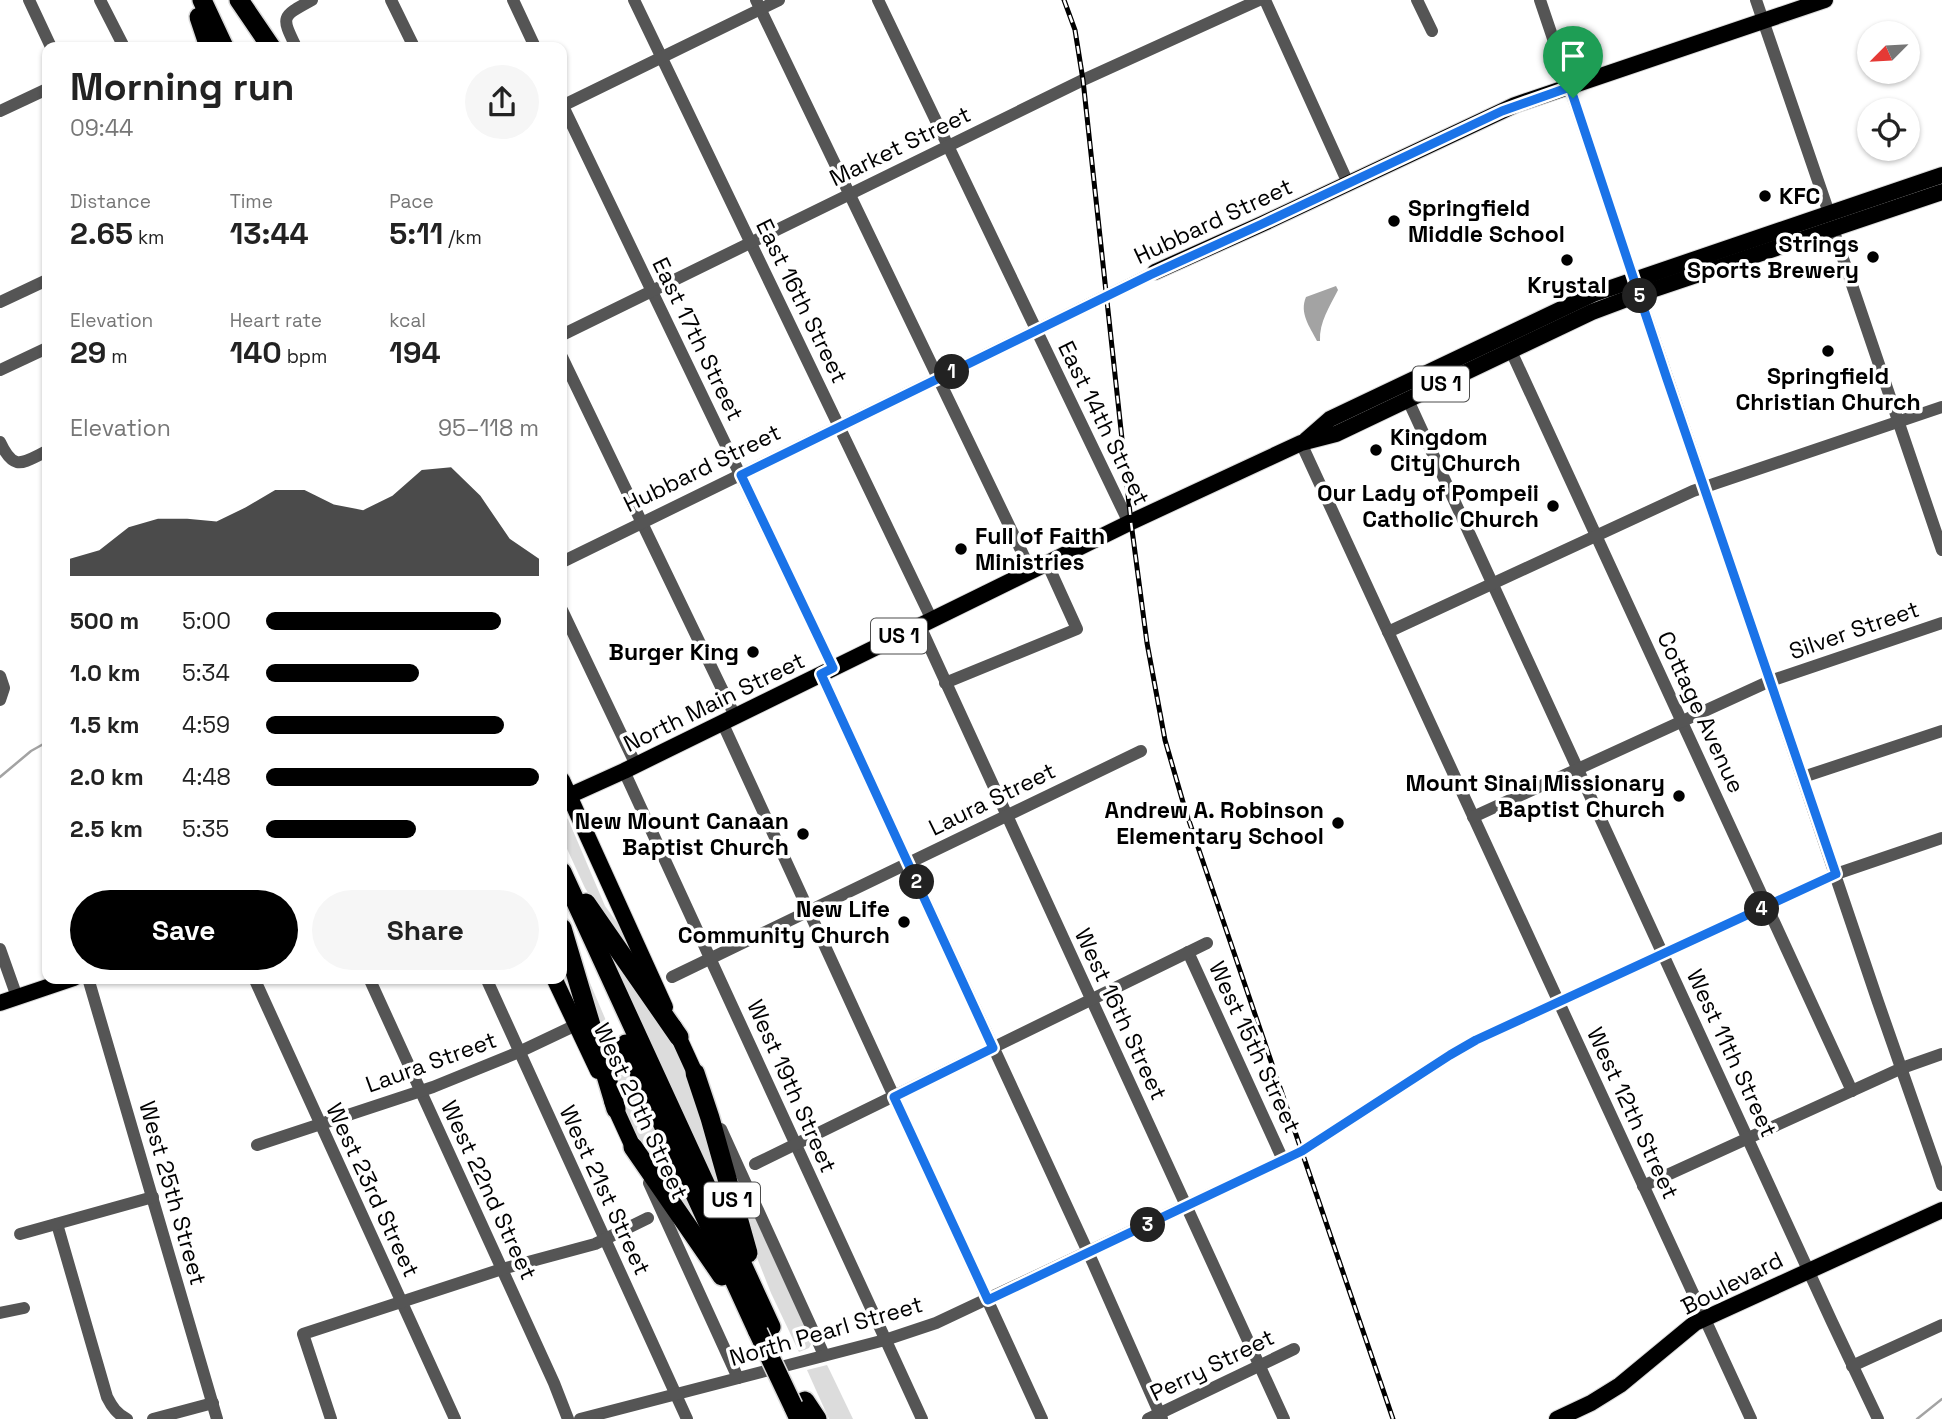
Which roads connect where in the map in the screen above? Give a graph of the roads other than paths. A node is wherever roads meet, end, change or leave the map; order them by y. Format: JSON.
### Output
{"nodes":[{"id":1,"x":29,"y":0,"type":"edge"},
{"id":2,"x":100,"y":0,"type":"edge"},
{"id":3,"x":193,"y":0,"type":"edge"},
{"id":4,"x":202,"y":0,"type":"edge"},
{"id":5,"x":216,"y":0,"type":"edge"},
{"id":6,"x":239,"y":0,"type":"edge"},
{"id":7,"x":312,"y":0,"type":"edge"},
{"id":8,"x":391,"y":0,"type":"edge"},
{"id":9,"x":513,"y":0,"type":"edge"},
{"id":10,"x":634,"y":0,"type":"edge"},
{"id":11,"x":779,"y":0,"type":"edge"},
{"id":12,"x":878,"y":0,"type":"edge"},
{"id":13,"x":1259,"y":0,"type":"edge"},
{"id":14,"x":1265,"y":0,"type":"edge"},
{"id":15,"x":1417,"y":0,"type":"edge"},
{"id":16,"x":1540,"y":0,"type":"edge"},
{"id":17,"x":1756,"y":0,"type":"edge"},
{"id":18,"x":1825,"y":0,"type":"edge"},
{"id":19,"x":759,"y":4,"type":"edge"},
{"id":20,"x":1763,"y":20,"type":"junction"},
{"id":21,"x":1432,"y":31,"type":"dead end"},
{"id":22,"x":49,"y":42,"type":"edge"},
{"id":23,"x":121,"y":42,"type":"edge"},
{"id":24,"x":206,"y":42,"type":"edge"},
{"id":25,"x":222,"y":42,"type":"edge"},
{"id":26,"x":237,"y":42,"type":"edge"},
{"id":27,"x":268,"y":42,"type":"edge"},
{"id":28,"x":294,"y":42,"type":"edge"},
{"id":29,"x":412,"y":42,"type":"edge"},
{"id":30,"x":533,"y":42,"type":"edge"},
{"id":31,"x":662,"y":57,"type":"junction"},
{"id":32,"x":1570,"y":87,"type":"junction"},
{"id":33,"x":42,"y":91,"type":"edge"},
{"id":34,"x":567,"y":103,"type":"edge"},
{"id":35,"x":0,"y":111,"type":"edge"},
{"id":36,"x":567,"y":115,"type":"edge"},
{"id":37,"x":948,"y":146,"type":"junction"},
{"id":38,"x":1942,"y":175,"type":"edge"},
{"id":39,"x":1348,"y":183,"type":"junction"},
{"id":40,"x":1942,"y":192,"type":"edge"},
{"id":41,"x":850,"y":194,"type":"junction"},
{"id":42,"x":1831,"y":221,"type":"junction"},
{"id":43,"x":751,"y":243,"type":"junction"},
{"id":44,"x":1155,"y":272,"type":"joint"},
{"id":45,"x":42,"y":282,"type":"edge"},
{"id":46,"x":1637,"y":287,"type":"junction"},
{"id":47,"x":652,"y":290,"type":"junction"},
{"id":48,"x":0,"y":302,"type":"edge"},
{"id":49,"x":1037,"y":331,"type":"junction"},
{"id":50,"x":567,"y":332,"type":"edge"},
{"id":51,"x":42,"y":350,"type":"edge"},
{"id":52,"x":1511,"y":351,"type":"junction"},
{"id":53,"x":567,"y":366,"type":"edge"},
{"id":54,"x":0,"y":370,"type":"edge"},
{"id":55,"x":938,"y":379,"type":"junction"},
{"id":56,"x":1408,"y":400,"type":"junction"},
{"id":57,"x":1942,"y":407,"type":"edge"},
{"id":58,"x":1898,"y":421,"type":"junction"},
{"id":59,"x":839,"y":427,"type":"junction"},
{"id":60,"x":0,"y":442,"type":"edge"},
{"id":61,"x":1301,"y":443,"type":"junction"},
{"id":62,"x":42,"y":453,"type":"edge"},
{"id":63,"x":741,"y":475,"type":"junction"},
{"id":64,"x":1704,"y":487,"type":"junction"},
{"id":65,"x":642,"y":523,"type":"junction"},
{"id":66,"x":1129,"y":523,"type":"junction"},
{"id":67,"x":1596,"y":536,"type":"junction"},
{"id":68,"x":1942,"y":550,"type":"edge"},
{"id":69,"x":567,"y":560,"type":"edge"},
{"id":70,"x":1047,"y":563,"type":"junction"},
{"id":71,"x":1031,"y":571,"type":"junction"},
{"id":72,"x":1492,"y":584,"type":"junction"},
{"id":73,"x":567,"y":622,"type":"edge"},
{"id":74,"x":926,"y":623,"type":"junction"},
{"id":75,"x":1942,"y":623,"type":"edge"},
{"id":76,"x":1388,"y":632,"type":"junction"},
{"id":77,"x":827,"y":671,"type":"junction"},
{"id":78,"x":0,"y":676,"type":"edge"},
{"id":79,"x":1770,"y":681,"type":"junction"},
{"id":80,"x":945,"y":683,"type":"junction"},
{"id":81,"x":0,"y":700,"type":"edge"},
{"id":82,"x":729,"y":719,"type":"junction"},
{"id":83,"x":1682,"y":721,"type":"junction"},
{"id":84,"x":1942,"y":731,"type":"edge"},
{"id":85,"x":1140,"y":751,"type":"dead end"},
{"id":86,"x":630,"y":768,"type":"junction"},
{"id":87,"x":1578,"y":769,"type":"junction"},
{"id":88,"x":1803,"y":778,"type":"junction"},
{"id":89,"x":567,"y":797,"type":"edge"},
{"id":90,"x":567,"y":799,"type":"edge"},
{"id":91,"x":1006,"y":816,"type":"junction"},
{"id":92,"x":1473,"y":817,"type":"junction"},
{"id":93,"x":1942,"y":838,"type":"edge"},
{"id":94,"x":908,"y":862,"type":"junction"},
{"id":95,"x":567,"y":873,"type":"edge"},
{"id":96,"x":1836,"y":874,"type":"junction"},
{"id":97,"x":567,"y":883,"type":"edge"},
{"id":98,"x":1768,"y":906,"type":"junction"},
{"id":99,"x":809,"y":911,"type":"junction"},
{"id":100,"x":567,"y":915,"type":"edge"},
{"id":101,"x":1207,"y":943,"type":"dead end"},
{"id":102,"x":567,"y":945,"type":"edge"},
{"id":103,"x":0,"y":949,"type":"edge"},
{"id":104,"x":1188,"y":952,"type":"junction"},
{"id":105,"x":1663,"y":954,"type":"junction"},
{"id":106,"x":711,"y":958,"type":"junction"},
{"id":107,"x":672,"y":977,"type":"dead end"},
{"id":108,"x":56,"y":984,"type":"edge"},
{"id":109,"x":90,"y":984,"type":"edge"},
{"id":110,"x":257,"y":984,"type":"edge"},
{"id":111,"x":372,"y":984,"type":"edge"},
{"id":112,"x":489,"y":984,"type":"edge"},
{"id":113,"x":557,"y":984,"type":"edge"},
{"id":114,"x":17,"y":997,"type":"junction"},
{"id":115,"x":1091,"y":1000,"type":"junction"},
{"id":116,"x":0,"y":1003,"type":"edge"},
{"id":117,"x":1558,"y":1003,"type":"junction"},
{"id":118,"x":576,"y":1025,"type":"junction"},
{"id":119,"x":679,"y":1037,"type":"junction"},
{"id":120,"x":993,"y":1048,"type":"junction"},
{"id":121,"x":519,"y":1052,"type":"junction"},
{"id":122,"x":1942,"y":1054,"type":"edge"},
{"id":123,"x":1902,"y":1068,"type":"junction"},
{"id":124,"x":695,"y":1073,"type":"junction"},
{"id":125,"x":420,"y":1091,"type":"junction"},
{"id":126,"x":1852,"y":1091,"type":"junction"},
{"id":127,"x":894,"y":1097,"type":"junction"},
{"id":128,"x":615,"y":1109,"type":"junction"},
{"id":129,"x":320,"y":1124,"type":"junction"},
{"id":130,"x":1748,"y":1138,"type":"junction"},
{"id":131,"x":795,"y":1144,"type":"junction"},
{"id":132,"x":257,"y":1145,"type":"dead end"},
{"id":133,"x":633,"y":1147,"type":"junction"},
{"id":134,"x":1283,"y":1160,"type":"junction"},
{"id":135,"x":755,"y":1164,"type":"dead end"},
{"id":136,"x":1942,"y":1185,"type":"edge"},
{"id":137,"x":1643,"y":1186,"type":"junction"},
{"id":138,"x":153,"y":1197,"type":"junction"},
{"id":139,"x":1186,"y":1207,"type":"junction"},
{"id":140,"x":1942,"y":1210,"type":"edge"},
{"id":141,"x":648,"y":1218,"type":"dead end"},
{"id":142,"x":57,"y":1224,"type":"junction"},
{"id":143,"x":20,"y":1234,"type":"dead end"},
{"id":144,"x":604,"y":1238,"type":"junction"},
{"id":145,"x":1088,"y":1253,"type":"junction"},
{"id":146,"x":502,"y":1269,"type":"junction"},
{"id":147,"x":1808,"y":1270,"type":"junction"},
{"id":148,"x":988,"y":1300,"type":"junction"},
{"id":149,"x":401,"y":1301,"type":"junction"},
{"id":150,"x":24,"y":1308,"type":"dead end"},
{"id":151,"x":748,"y":1309,"type":"junction"},
{"id":152,"x":0,"y":1313,"type":"edge"},
{"id":153,"x":1704,"y":1318,"type":"junction"},
{"id":154,"x":1942,"y":1325,"type":"edge"},
{"id":155,"x":765,"y":1329,"type":"junction"},
{"id":156,"x":885,"y":1340,"type":"junction"},
{"id":157,"x":1294,"y":1349,"type":"dead end"},
{"id":158,"x":824,"y":1355,"type":"junction"},
{"id":159,"x":1259,"y":1366,"type":"junction"},
{"id":160,"x":1852,"y":1366,"type":"junction"},
{"id":161,"x":738,"y":1378,"type":"junction"},
{"id":162,"x":675,"y":1394,"type":"junction"},
{"id":163,"x":212,"y":1403,"type":"junction"},
{"id":164,"x":798,"y":1411,"type":"edge"},
{"id":165,"x":124,"y":1417,"type":"edge"},
{"id":166,"x":1157,"y":1417,"type":"edge"},
{"id":167,"x":153,"y":1419,"type":"edge"},
{"id":168,"x":217,"y":1419,"type":"edge"},
{"id":169,"x":331,"y":1419,"type":"edge"},
{"id":170,"x":455,"y":1419,"type":"edge"},
{"id":171,"x":568,"y":1419,"type":"edge"},
{"id":172,"x":580,"y":1419,"type":"edge"},
{"id":173,"x":687,"y":1419,"type":"edge"},
{"id":174,"x":815,"y":1419,"type":"edge"},
{"id":175,"x":922,"y":1419,"type":"edge"},
{"id":176,"x":1042,"y":1419,"type":"edge"},
{"id":177,"x":1284,"y":1419,"type":"edge"},
{"id":178,"x":1557,"y":1419,"type":"edge"},
{"id":179,"x":1752,"y":1419,"type":"edge"},
{"id":180,"x":1878,"y":1419,"type":"edge"}],
"edges":[{"from":1,"to":22,"type":"street"},
{"from":2,"to":23,"type":"street"},
{"from":3,"to":24,"type":"highway"},
{"from":4,"to":25,"type":"highway"},
{"from":5,"to":26,"type":"highway"},
{"from":6,"to":27,"type":"highway"},
{"from":7,"to":28,"type":"street"},
{"from":8,"to":29,"type":"street"},
{"from":9,"to":30,"type":"street"},
{"from":10,"to":31,"type":"street","name":"East 16th Street"},
{"from":11,"to":19,"type":"street"},
{"from":12,"to":37,"type":"street","name":"East 14th Street"},
{"from":13,"to":37,"type":"street","name":"Market Street"},
{"from":14,"to":39,"type":"street"},
{"from":15,"to":21,"type":"street"},
{"from":16,"to":32,"type":"street"},
{"from":17,"to":20,"type":"street"},
{"from":18,"to":20,"type":"main road","name":"Hubbard Street"},
{"from":19,"to":31,"type":"street"},
{"from":19,"to":41,"type":"street"},
{"from":20,"to":32,"type":"main road","name":"Hubbard Street"},
{"from":20,"to":42,"type":"street"},
{"from":31,"to":34,"type":"street"},
{"from":31,"to":43,"type":"street","name":"East 16th Street"},
{"from":32,"to":39,"type":"main road","name":"Hubbard Street"},
{"from":32,"to":46,"type":"street"},
{"from":33,"to":35,"type":"street"},
{"from":36,"to":47,"type":"street","name":"East 17th Street"},
{"from":37,"to":41,"type":"street","name":"Market Street"},
{"from":37,"to":49,"type":"street","name":"East 14th Street"},
{"from":38,"to":42,"type":"main road","name":"North Main Street","number":"US 1"},
{"from":39,"to":44,"type":"main road","name":"Hubbard Street"},
{"from":40,"to":42,"type":"main road","name":"North Main Street","number":"US 1"},
{"from":41,"to":43,"type":"street","name":"Market Street"},
{"from":41,"to":55,"type":"street"},
{"from":42,"to":46,"type":"main road","name":"North Main Street","number":"US 1"},
{"from":42,"to":58,"type":"street"},
{"from":43,"to":47,"type":"street","name":"Market Street"},
{"from":43,"to":59,"type":"street","name":"East 16th Street"},
{"from":44,"to":49,"type":"street","name":"Hubbard Street"},
{"from":45,"to":48,"type":"street"},
{"from":46,"to":52,"type":"main road","name":"North Main Street","number":"US 1"},
{"from":46,"to":61,"type":"main road","name":"North Main Street","number":"US 1"},
{"from":46,"to":64,"type":"street"},
{"from":47,"to":50,"type":"street","name":"Market Street"},
{"from":47,"to":63,"type":"street","name":"East 17th Street"},
{"from":49,"to":55,"type":"street","name":"Hubbard Street"},
{"from":49,"to":66,"type":"street","name":"East 14th Street"},
{"from":51,"to":54,"type":"street"},
{"from":52,"to":56,"type":"main road","name":"North Main Street","number":"US 1"},
{"from":52,"to":67,"type":"street","name":"Cottage Avenue"},
{"from":53,"to":65,"type":"street"},
{"from":55,"to":59,"type":"street","name":"Hubbard Street"},
{"from":55,"to":71,"type":"street"},
{"from":56,"to":61,"type":"main road","name":"North Main Street","number":"US 1"},
{"from":56,"to":72,"type":"street","name":"West 11th Street"},
{"from":57,"to":58,"type":"street"},
{"from":58,"to":64,"type":"street"},
{"from":58,"to":68,"type":"street"},
{"from":59,"to":63,"type":"street","name":"Hubbard Street"},
{"from":59,"to":74,"type":"street","name":"East 16th Street"},
{"from":60,"to":62,"type":"street"},
{"from":61,"to":66,"type":"main road","name":"North Main Street","number":"US 1"},
{"from":61,"to":76,"type":"street","name":"West 12th Street"},
{"from":63,"to":65,"type":"street","name":"Hubbard Street"},
{"from":63,"to":77,"type":"street","name":"East 17th Street"},
{"from":64,"to":67,"type":"street"},
{"from":64,"to":79,"type":"street"},
{"from":65,"to":69,"type":"street","name":"Hubbard Street"},
{"from":65,"to":82,"type":"street"},
{"from":66,"to":70,"type":"main road","name":"North Main Street","number":"US 1"},
{"from":67,"to":72,"type":"street"},
{"from":67,"to":83,"type":"street","name":"Cottage Avenue"},
{"from":70,"to":71,"type":"main road","name":"North Main Street","number":"US 1"},
{"from":70,"to":80,"type":"street"},
{"from":71,"to":74,"type":"main road","name":"North Main Street","number":"US 1"},
{"from":72,"to":76,"type":"street"},
{"from":72,"to":87,"type":"street","name":"West 11th Street"},
{"from":73,"to":86,"type":"street","name":"West 19th Street"},
{"from":74,"to":77,"type":"main road","name":"North Main Street","number":"US 1"},
{"from":74,"to":80,"type":"street","name":"West 16th Street"},
{"from":75,"to":79,"type":"street","name":"Silver Street"},
{"from":76,"to":92,"type":"street","name":"West 12th Street"},
{"from":77,"to":82,"type":"main road","name":"North Main Street","number":"US 1"},
{"from":77,"to":94,"type":"street","name":"East 17th Street"},
{"from":78,"to":81,"type":"street"},
{"from":79,"to":83,"type":"street","name":"Silver Street"},
{"from":79,"to":88,"type":"street"},
{"from":80,"to":91,"type":"street","name":"West 16th Street"},
{"from":82,"to":86,"type":"main road","name":"North Main Street","number":"US 1"},
{"from":82,"to":99,"type":"street"},
{"from":83,"to":87,"type":"street","name":"Silver Street"},
{"from":83,"to":98,"type":"street","name":"Cottage Avenue"},
{"from":84,"to":88,"type":"street"},
{"from":85,"to":91,"type":"street","name":"Laura Street"},
{"from":86,"to":89,"type":"main road","name":"North Main Street","number":"US 1"},
{"from":86,"to":106,"type":"street","name":"West 19th Street"},
{"from":87,"to":92,"type":"street","name":"Silver Street"},
{"from":87,"to":105,"type":"street","name":"West 11th Street"},
{"from":88,"to":96,"type":"street"},
{"from":90,"to":119,"type":"main road","number":"US 1"},
{"from":91,"to":94,"type":"street","name":"Laura Street"},
{"from":91,"to":115,"type":"street","name":"West 16th Street"},
{"from":92,"to":117,"type":"street","name":"West 12th Street"},
{"from":93,"to":96,"type":"street","name":"North Pearl Street"},
{"from":94,"to":99,"type":"street","name":"Laura Street"},
{"from":94,"to":120,"type":"street","name":"East 17th Street"},
{"from":95,"to":119,"type":"highway"},
{"from":96,"to":98,"type":"street","name":"North Pearl Street"},
{"from":96,"to":123,"type":"street"},
{"from":97,"to":155,"type":"highway"},
{"from":98,"to":105,"type":"street","name":"North Pearl Street"},
{"from":98,"to":126,"type":"street","name":"Cottage Avenue"},
{"from":99,"to":106,"type":"street","name":"Laura Street"},
{"from":99,"to":127,"type":"street"},
{"from":100,"to":151,"type":"highway"},
{"from":101,"to":104,"type":"street"},
{"from":102,"to":128,"type":"highway"},
{"from":103,"to":114,"type":"street"},
{"from":104,"to":115,"type":"street"},
{"from":104,"to":134,"type":"street","name":"West 15th Street"},
{"from":105,"to":117,"type":"street","name":"North Pearl Street"},
{"from":105,"to":130,"type":"street","name":"West 11th Street"},
{"from":106,"to":107,"type":"street","name":"Laura Street"},
{"from":106,"to":131,"type":"street","name":"West 19th Street"},
{"from":108,"to":114,"type":"main road"},
{"from":109,"to":138,"type":"street","name":"West 25th Street"},
{"from":110,"to":129,"type":"street","name":"West 23rd Street"},
{"from":111,"to":125,"type":"street","name":"West 22nd Street"},
{"from":112,"to":121,"type":"street","name":"West 21st Street"},
{"from":113,"to":118,"type":"main road","name":"West 20th Street"},
{"from":114,"to":116,"type":"main road"},
{"from":115,"to":120,"type":"street"},
{"from":115,"to":139,"type":"street","name":"West 16th Street"},
{"from":117,"to":134,"type":"street","name":"North Pearl Street"},
{"from":117,"to":137,"type":"street","name":"West 12th Street"},
{"from":118,"to":121,"type":"street","name":"Laura Street"},
{"from":118,"to":128,"type":"main road","name":"West 20th Street"},
{"from":119,"to":124,"type":"main road","number":"US 1"},
{"from":120,"to":127,"type":"street"},
{"from":120,"to":145,"type":"street","name":"East 17th Street"},
{"from":121,"to":125,"type":"street","name":"Laura Street"},
{"from":121,"to":144,"type":"street","name":"West 21st Street"},
{"from":122,"to":123,"type":"street"},
{"from":123,"to":126,"type":"street"},
{"from":123,"to":136,"type":"street"},
{"from":124,"to":155,"type":"highway","number":"US 1"},
{"from":124,"to":158,"type":"street"},
{"from":125,"to":129,"type":"street","name":"Laura Street"},
{"from":125,"to":146,"type":"street","name":"West 22nd Street"},
{"from":126,"to":130,"type":"street"},
{"from":127,"to":131,"type":"street"},
{"from":127,"to":148,"type":"street"},
{"from":128,"to":133,"type":"main road","name":"West 20th Street"},
{"from":129,"to":132,"type":"street","name":"Laura Street"},
{"from":129,"to":149,"type":"street","name":"West 23rd Street"},
{"from":130,"to":137,"type":"street"},
{"from":130,"to":147,"type":"street","name":"West 11th Street"},
{"from":131,"to":135,"type":"street"},
{"from":131,"to":156,"type":"street","name":"West 19th Street"},
{"from":133,"to":151,"type":"highway"},
{"from":133,"to":161,"type":"street","name":"West 20th Street"},
{"from":134,"to":139,"type":"street","name":"North Pearl Street"},
{"from":137,"to":153,"type":"street","name":"West 12th Street"},
{"from":138,"to":142,"type":"street"},
{"from":138,"to":163,"type":"street","name":"West 25th Street"},
{"from":139,"to":145,"type":"street","name":"North Pearl Street"},
{"from":139,"to":159,"type":"street","name":"West 16th Street"},
{"from":140,"to":147,"type":"main road","name":"Boulevard"},
{"from":141,"to":144,"type":"street"},
{"from":142,"to":143,"type":"street"},
{"from":142,"to":165,"type":"street"},
{"from":144,"to":146,"type":"street"},
{"from":144,"to":162,"type":"street","name":"West 21st Street"},
{"from":145,"to":148,"type":"street","name":"North Pearl Street"},
{"from":145,"to":166,"type":"street","name":"East 17th Street"},
{"from":146,"to":149,"type":"street"},
{"from":146,"to":171,"type":"street","name":"West 22nd Street"},
{"from":147,"to":153,"type":"main road","name":"Boulevard"},
{"from":147,"to":160,"type":"street","name":"West 11th Street"},
{"from":148,"to":156,"type":"street","name":"North Pearl Street"},
{"from":148,"to":176,"type":"street"},
{"from":149,"to":169,"type":"street"},
{"from":149,"to":170,"type":"street","name":"West 23rd Street"},
{"from":150,"to":152,"type":"street"},
{"from":151,"to":155,"type":"highway","number":"US 1"},
{"from":153,"to":178,"type":"main road","name":"Boulevard"},
{"from":153,"to":179,"type":"street","name":"West 12th Street"},
{"from":154,"to":160,"type":"street"},
{"from":155,"to":164,"type":"highway","number":"US 1"},
{"from":156,"to":158,"type":"street","name":"North Pearl Street"},
{"from":156,"to":175,"type":"street","name":"West 19th Street"},
{"from":157,"to":159,"type":"street","name":"Perry Street"},
{"from":158,"to":161,"type":"street","name":"North Pearl Street"},
{"from":159,"to":166,"type":"street","name":"Perry Street"},
{"from":159,"to":177,"type":"street","name":"West 16th Street"},
{"from":160,"to":180,"type":"street","name":"West 11th Street"},
{"from":161,"to":162,"type":"street","name":"North Pearl Street"},
{"from":162,"to":172,"type":"street","name":"North Pearl Street"},
{"from":162,"to":173,"type":"street","name":"West 21st Street"},
{"from":163,"to":167,"type":"street"},
{"from":163,"to":168,"type":"street","name":"West 25th Street"},
{"from":164,"to":174,"type":"highway","number":"US 1"}]}
